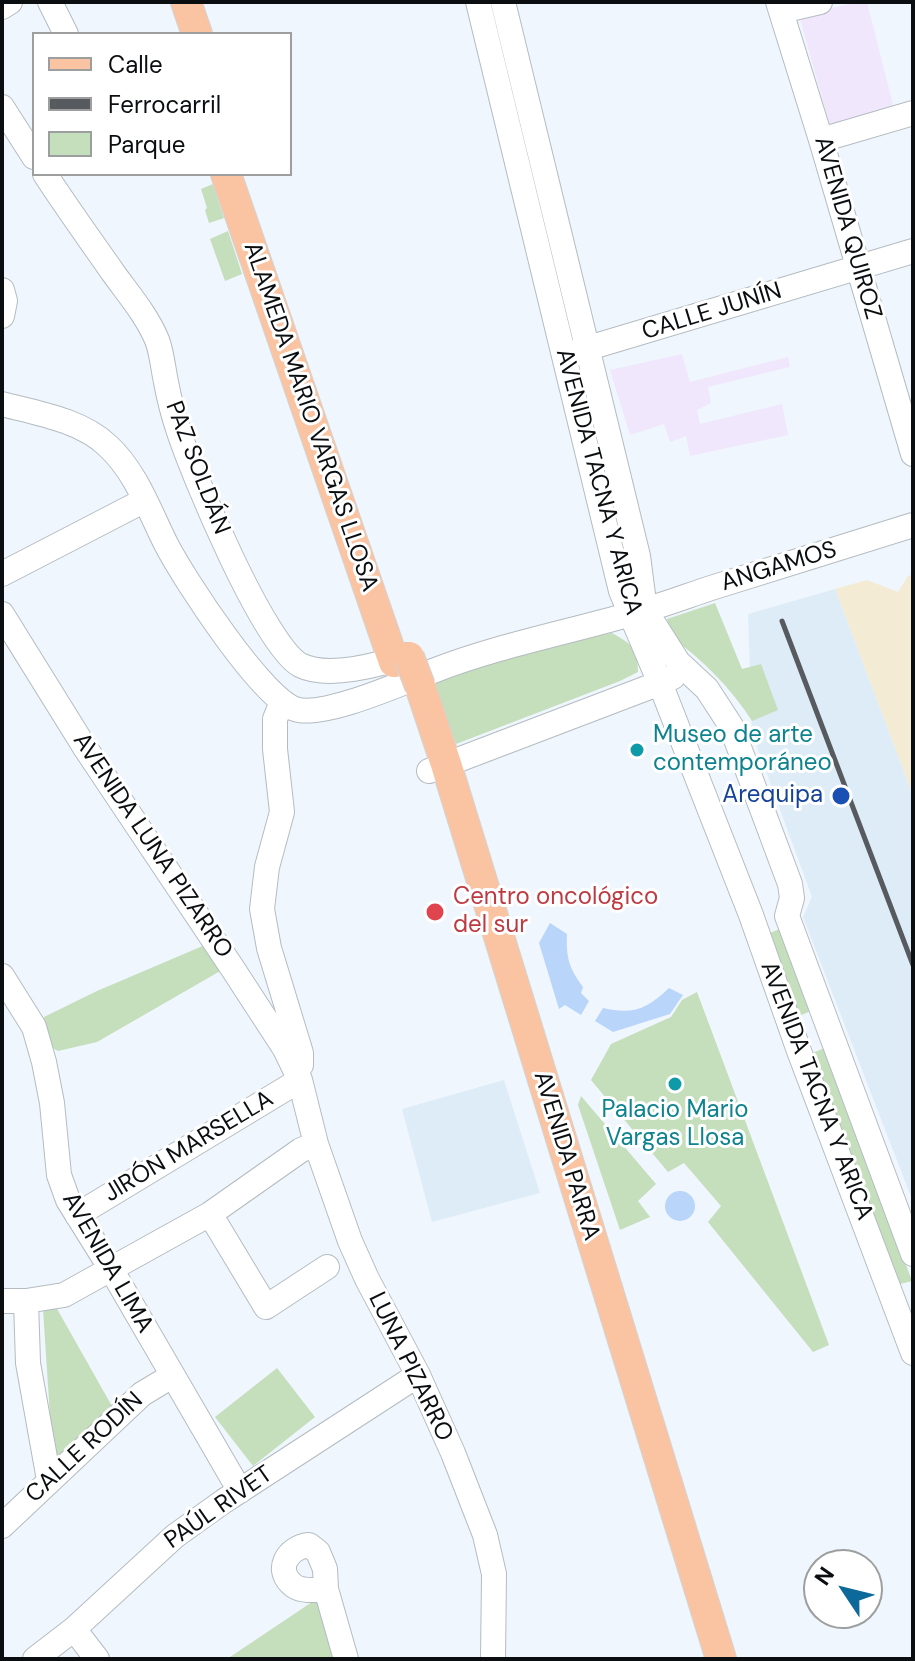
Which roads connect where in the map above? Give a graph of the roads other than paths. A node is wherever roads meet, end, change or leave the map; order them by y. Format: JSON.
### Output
{"nodes":[{"id":1,"x":10,"y":2,"type":"edge"},
{"id":2,"x":50,"y":2,"type":"edge"},
{"id":3,"x":168,"y":2,"type":"edge"},
{"id":4,"x":186,"y":2,"type":"edge"},
{"id":5,"x":478,"y":2,"type":"edge"},
{"id":6,"x":503,"y":2,"type":"edge"},
{"id":7,"x":820,"y":2,"type":"edge"},
{"id":8,"x":2,"y":7,"type":"edge"},
{"id":9,"x":779,"y":7,"type":"edge"},
{"id":10,"x":65,"y":32,"type":"edge"},
{"id":11,"x":177,"y":32,"type":"edge"},
{"id":12,"x":196,"y":32,"type":"edge"},
{"id":13,"x":2,"y":107,"type":"edge"},
{"id":14,"x":913,"y":113,"type":"edge"},
{"id":15,"x":821,"y":140,"type":"junction"},
{"id":16,"x":32,"y":154,"type":"edge"},
{"id":17,"x":46,"y":176,"type":"edge"},
{"id":18,"x":227,"y":176,"type":"edge"},
{"id":19,"x":246,"y":176,"type":"edge"},
{"id":20,"x":913,"y":251,"type":"edge"},
{"id":21,"x":859,"y":268,"type":"junction"},
{"id":22,"x":2,"y":290,"type":"edge"},
{"id":23,"x":2,"y":316,"type":"edge"},
{"id":24,"x":576,"y":351,"type":"junction"},
{"id":25,"x":2,"y":404,"type":"edge"},
{"id":26,"x":913,"y":454,"type":"edge"},
{"id":27,"x":145,"y":500,"type":"junction"},
{"id":28,"x":913,"y":525,"type":"edge"},
{"id":29,"x":2,"y":574,"type":"edge"},
{"id":30,"x":638,"y":612,"type":"junction"},
{"id":31,"x":2,"y":614,"type":"edge"},
{"id":32,"x":401,"y":658,"type":"junction"},
{"id":33,"x":685,"y":670,"type":"junction"},
{"id":34,"x":660,"y":683,"type":"junction"},
{"id":35,"x":282,"y":702,"type":"junction"},
{"id":36,"x":438,"y":768,"type":"junction"},
{"id":37,"x":792,"y":898,"type":"junction"},
{"id":38,"x":751,"y":915,"type":"junction"},
{"id":39,"x":2,"y":976,"type":"edge"},
{"id":40,"x":829,"y":1024,"type":"junction"},
{"id":41,"x":795,"y":1038,"type":"junction"},
{"id":42,"x":300,"y":1080,"type":"junction"},
{"id":43,"x":316,"y":1144,"type":"junction"},
{"id":44,"x":210,"y":1214,"type":"junction"},
{"id":45,"x":77,"y":1215,"type":"junction"},
{"id":46,"x":913,"y":1254,"type":"edge"},
{"id":47,"x":327,"y":1267,"type":"dead end"},
{"id":48,"x":111,"y":1269,"type":"junction"},
{"id":49,"x":14,"y":1301,"type":"edge"},
{"id":50,"x":905,"y":1305,"type":"edge"},
{"id":51,"x":913,"y":1353,"type":"edge"},
{"id":52,"x":418,"y":1375,"type":"junction"},
{"id":53,"x":172,"y":1376,"type":"junction"},
{"id":54,"x":49,"y":1480,"type":"junction"},
{"id":55,"x":240,"y":1491,"type":"junction"},
{"id":56,"x":2,"y":1526,"type":"edge"},
{"id":57,"x":326,"y":1589,"type":"dead end"},
{"id":58,"x":74,"y":1629,"type":"junction"},
{"id":59,"x":35,"y":1659,"type":"edge"},
{"id":60,"x":97,"y":1659,"type":"edge"},
{"id":61,"x":346,"y":1659,"type":"edge"},
{"id":62,"x":493,"y":1659,"type":"edge"},
{"id":63,"x":701,"y":1659,"type":"edge"},
{"id":64,"x":721,"y":1659,"type":"edge"}],
"edges":[{"from":1,"to":8,"type":"street"},
{"from":2,"to":10,"type":"street"},
{"from":3,"to":11,"type":"main road"},
{"from":4,"to":12,"type":"main road"},
{"from":5,"to":24,"type":"street","name":"AVENIDA TACNA Y ARICA"},
{"from":6,"to":24,"type":"street","name":"AVENIDA TACNA Y ARICA"},
{"from":7,"to":9,"type":"street"},
{"from":9,"to":15,"type":"street","name":"AVENIDA QUIROZ"},
{"from":13,"to":16,"type":"street"},
{"from":14,"to":15,"type":"street"},
{"from":15,"to":21,"type":"street","name":"AVENIDA QUIROZ"},
{"from":17,"to":32,"type":"street","name":"PAZ SOLDÁN"},
{"from":18,"to":32,"type":"main road","name":"ALAMEDA MARIO VARGAS LLOSA"},
{"from":19,"to":32,"type":"main road","name":"ALAMEDA MARIO VARGAS LLOSA"},
{"from":20,"to":21,"type":"street","name":"CALLE JUNÍN"},
{"from":21,"to":24,"type":"street","name":"CALLE JUNÍN"},
{"from":21,"to":26,"type":"street","name":"AVENIDA QUIROZ"},
{"from":22,"to":23,"type":"street"},
{"from":24,"to":30,"type":"street","name":"AVENIDA TACNA Y ARICA"},
{"from":25,"to":27,"type":"street"},
{"from":27,"to":29,"type":"street"},
{"from":27,"to":35,"type":"street"},
{"from":28,"to":30,"type":"street","name":"ANGAMOS"},
{"from":30,"to":33,"type":"street","name":"AVENIDA TACNA Y ARICA"},
{"from":30,"to":34,"type":"street","name":"AVENIDA TACNA Y ARICA"},
{"from":30,"to":35,"type":"street","name":"ANGAMOS"},
{"from":31,"to":42,"type":"street","name":"AVENIDA LUNA PIZARRO"},
{"from":32,"to":36,"type":"main road","name":"AVENIDA PARRA","bridge":true},
{"from":33,"to":34,"type":"street"},
{"from":33,"to":37,"type":"street","name":"AVENIDA TACNA Y ARICA"},
{"from":34,"to":36,"type":"street"},
{"from":34,"to":38,"type":"street","name":"AVENIDA TACNA Y ARICA"},
{"from":35,"to":42,"type":"street"},
{"from":36,"to":63,"type":"main road","name":"AVENIDA PARRA"},
{"from":36,"to":64,"type":"main road","name":"AVENIDA PARRA"},
{"from":37,"to":38,"type":"street"},
{"from":37,"to":40,"type":"street","name":"AVENIDA TACNA Y ARICA"},
{"from":38,"to":41,"type":"street","name":"AVENIDA TACNA Y ARICA"},
{"from":39,"to":45,"type":"street","name":"AVENIDA LIMA"},
{"from":40,"to":41,"type":"street"},
{"from":40,"to":46,"type":"street","name":"AVENIDA TACNA Y ARICA"},
{"from":41,"to":50,"type":"street","name":"AVENIDA TACNA Y ARICA"},
{"from":42,"to":43,"type":"street","name":"LUNA PIZARRO"},
{"from":42,"to":45,"type":"street","name":"JIRÓN MARSELLA"},
{"from":43,"to":44,"type":"street"},
{"from":43,"to":52,"type":"street","name":"LUNA PIZARRO"},
{"from":44,"to":47,"type":"street"},
{"from":44,"to":48,"type":"street"},
{"from":45,"to":48,"type":"street","name":"AVENIDA LIMA"},
{"from":48,"to":49,"type":"street"},
{"from":48,"to":53,"type":"street","name":"AVENIDA LIMA"},
{"from":49,"to":54,"type":"street"},
{"from":50,"to":51,"type":"street","name":"AVENIDA TACNA Y ARICA"},
{"from":52,"to":55,"type":"street","name":"PAÚL RIVET"},
{"from":52,"to":62,"type":"street","name":"LUNA PIZARRO"},
{"from":53,"to":54,"type":"street","name":"CALLE RODÍN"},
{"from":53,"to":55,"type":"street","name":"AVENIDA LIMA"},
{"from":54,"to":56,"type":"street","name":"CALLE RODÍN"},
{"from":55,"to":58,"type":"street","name":"PAÚL RIVET"},
{"from":57,"to":61,"type":"street"},
{"from":58,"to":59,"type":"street","name":"PAÚL RIVET"},
{"from":58,"to":60,"type":"street"}]}
